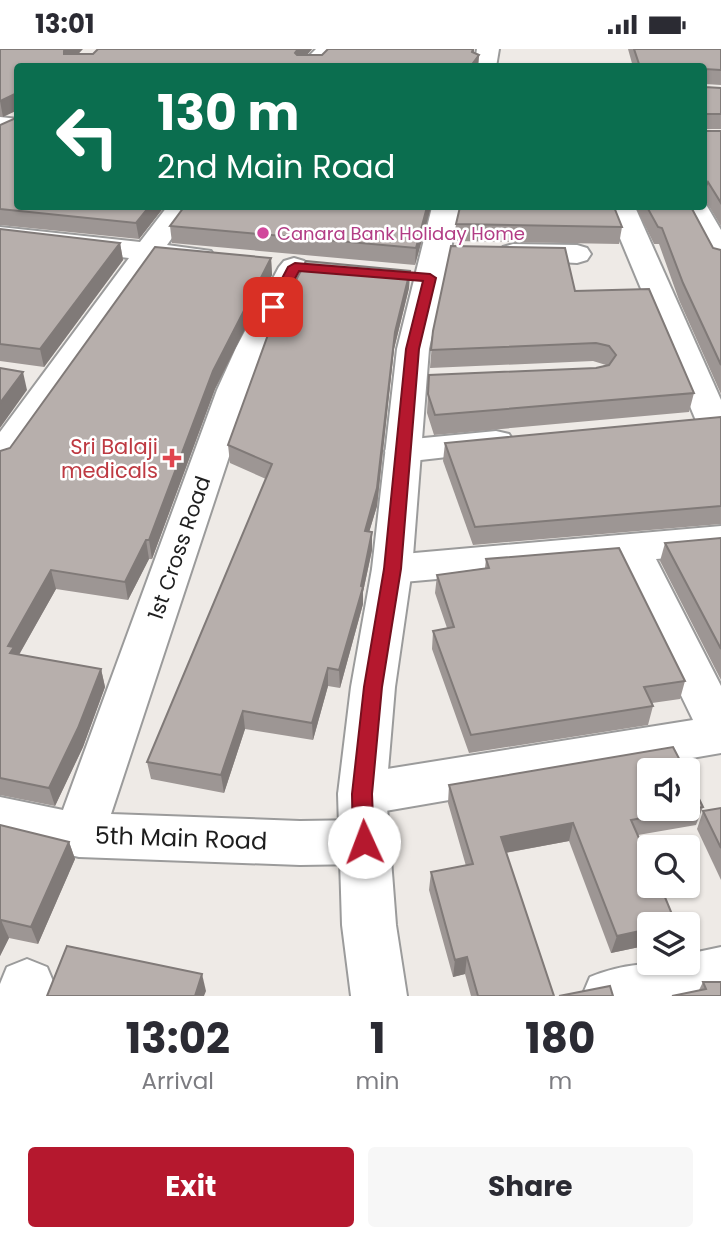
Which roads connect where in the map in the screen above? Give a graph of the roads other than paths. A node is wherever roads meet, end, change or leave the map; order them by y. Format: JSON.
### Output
{"nodes":[{"id":1,"x":178,"y":210,"type":"edge"},
{"id":2,"x":446,"y":210,"type":"edge"},
{"id":3,"x":622,"y":210,"type":"edge"},
{"id":4,"x":697,"y":210,"type":"edge"},
{"id":5,"x":0,"y":235,"type":"edge"},
{"id":6,"x":149,"y":252,"type":"junction"},
{"id":7,"x":576,"y":254,"type":"dead end"},
{"id":8,"x":721,"y":257,"type":"edge"},
{"id":9,"x":228,"y":260,"type":"edge"},
{"id":10,"x":443,"y":262,"type":"junction"},
{"id":11,"x":295,"y":267,"type":"dead end"},
{"id":12,"x":14,"y":375,"type":"edge"},
{"id":13,"x":55,"y":382,"type":"junction"},
{"id":14,"x":718,"y":423,"type":"edge"},
{"id":15,"x":674,"y":427,"type":"edge"},
{"id":16,"x":525,"y":440,"type":"edge"},
{"id":17,"x":403,"y":451,"type":"junction"},
{"id":18,"x":0,"y":457,"type":"edge"},
{"id":19,"x":721,"y":540,"type":"edge"},
{"id":20,"x":630,"y":548,"type":"junction"},
{"id":21,"x":392,"y":569,"type":"junction"},
{"id":22,"x":721,"y":732,"type":"edge"},
{"id":23,"x":362,"y":794,"type":"junction"},
{"id":24,"x":0,"y":818,"type":"edge"},
{"id":25,"x":79,"y":835,"type":"junction"},
{"id":26,"x":364,"y":842,"type":"junction"},
{"id":27,"x":721,"y":974,"type":"edge"},
{"id":28,"x":379,"y":996,"type":"edge"},
{"id":29,"x":610,"y":996,"type":"edge"}],
"edges":[{"from":1,"to":6,"type":"street"},
{"from":2,"to":10,"type":"street"},
{"from":3,"to":14,"type":"street"},
{"from":4,"to":8,"type":"street"},
{"from":5,"to":6,"type":"street"},
{"from":6,"to":9,"type":"street"},
{"from":6,"to":13,"type":"street"},
{"from":7,"to":10,"type":"street"},
{"from":10,"to":17,"type":"street"},
{"from":11,"to":25,"type":"street","name":"1st Cross Road"},
{"from":12,"to":13,"type":"street"},
{"from":13,"to":18,"type":"street"},
{"from":14,"to":15,"type":"street"},
{"from":16,"to":17,"type":"street"},
{"from":17,"to":21,"type":"street"},
{"from":19,"to":20,"type":"street"},
{"from":20,"to":21,"type":"street"},
{"from":20,"to":22,"type":"street"},
{"from":21,"to":23,"type":"street"},
{"from":22,"to":23,"type":"street"},
{"from":23,"to":26,"type":"street"},
{"from":24,"to":25,"type":"street","name":"5th Main Road"},
{"from":25,"to":26,"type":"street","name":"5th Main Road"},
{"from":26,"to":28,"type":"street"},
{"from":27,"to":29,"type":"street"}]}
